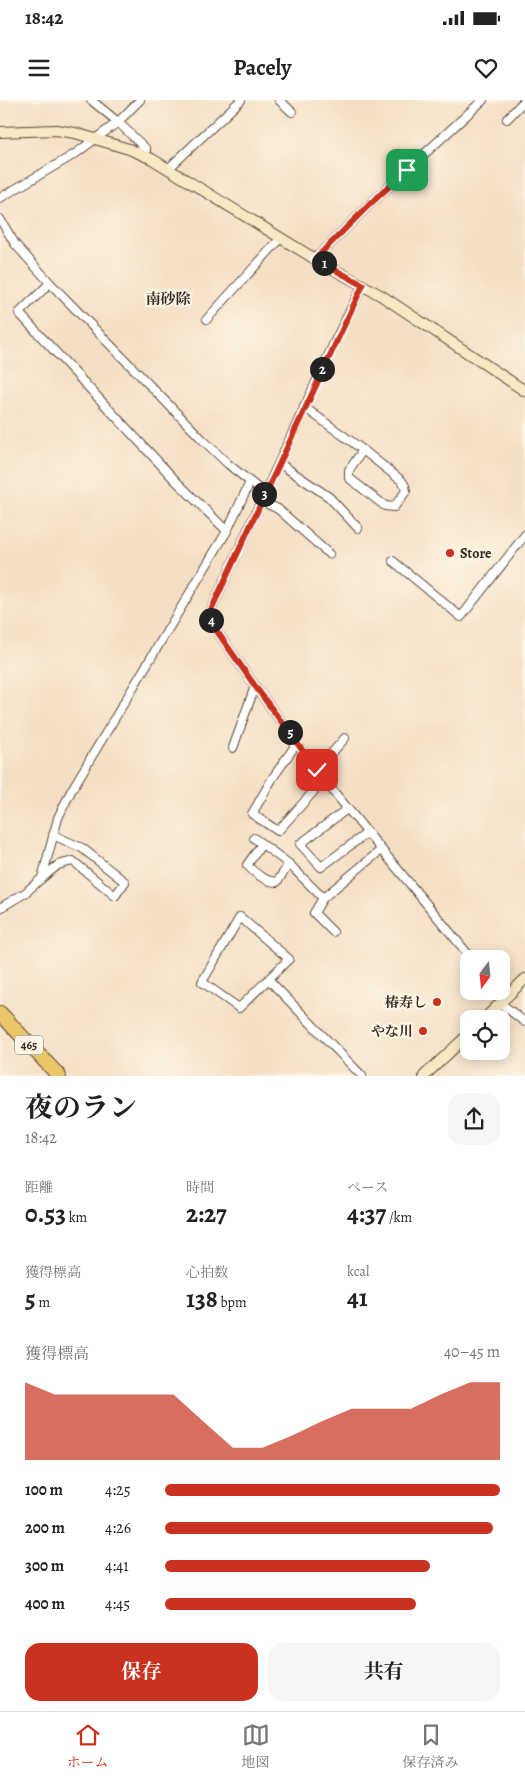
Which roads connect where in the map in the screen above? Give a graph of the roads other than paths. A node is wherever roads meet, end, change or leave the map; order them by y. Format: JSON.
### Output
{"nodes":[{"id":1,"x":92,"y":100,"type":"edge"},
{"id":2,"x":140,"y":100,"type":"edge"},
{"id":3,"x":241,"y":100,"type":"edge"},
{"id":4,"x":279,"y":100,"type":"edge"},
{"id":5,"x":483,"y":100,"type":"edge"},
{"id":6,"x":525,"y":100,"type":"edge"},
{"id":7,"x":292,"y":112,"type":"dead end"},
{"id":8,"x":507,"y":119,"type":"dead end"},
{"id":9,"x":118,"y":122,"type":"junction"},
{"id":10,"x":0,"y":132,"type":"edge"},
{"id":11,"x":95,"y":140,"type":"junction"},
{"id":12,"x":146,"y":157,"type":"junction"},
{"id":13,"x":168,"y":169,"type":"junction"},
{"id":14,"x":0,"y":198,"type":"edge"},
{"id":15,"x":0,"y":219,"type":"edge"},
{"id":16,"x":281,"y":238,"type":"junction"},
{"id":17,"x":315,"y":259,"type":"junction"},
{"id":18,"x":50,"y":284,"type":"junction"},
{"id":19,"x":363,"y":285,"type":"junction"},
{"id":20,"x":207,"y":319,"type":"dead end"},
{"id":21,"x":525,"y":391,"type":"edge"},
{"id":22,"x":304,"y":408,"type":"junction"},
{"id":23,"x":363,"y":450,"type":"junction"},
{"id":24,"x":278,"y":462,"type":"junction"},
{"id":25,"x":250,"y":482,"type":"junction"},
{"id":26,"x":264,"y":493,"type":"junction"},
{"id":27,"x":261,"y":501,"type":"junction"},
{"id":28,"x":358,"y":528,"type":"dead end"},
{"id":29,"x":227,"y":531,"type":"junction"},
{"id":30,"x":525,"y":535,"type":"edge"},
{"id":31,"x":329,"y":554,"type":"dead end"},
{"id":32,"x":394,"y":561,"type":"dead end"},
{"id":33,"x":255,"y":686,"type":"junction"},
{"id":34,"x":345,"y":738,"type":"dead end"},
{"id":35,"x":297,"y":743,"type":"junction"},
{"id":36,"x":233,"y":748,"type":"dead end"},
{"id":37,"x":317,"y":770,"type":"junction"},
{"id":38,"x":324,"y":780,"type":"junction"},
{"id":39,"x":347,"y":809,"type":"junction"},
{"id":40,"x":367,"y":833,"type":"junction"},
{"id":41,"x":53,"y":835,"type":"junction"},
{"id":42,"x":254,"y":838,"type":"dead end"},
{"id":43,"x":262,"y":844,"type":"junction"},
{"id":44,"x":381,"y":850,"type":"junction"},
{"id":45,"x":289,"y":864,"type":"junction"},
{"id":46,"x":42,"y":878,"type":"junction"},
{"id":47,"x":322,"y":898,"type":"junction"},
{"id":48,"x":0,"y":908,"type":"edge"},
{"id":49,"x":333,"y":932,"type":"dead end"},
{"id":50,"x":464,"y":950,"type":"edge"},
{"id":51,"x":525,"y":979,"type":"edge"},
{"id":52,"x":269,"y":980,"type":"junction"},
{"id":53,"x":510,"y":991,"type":"edge"},
{"id":54,"x":500,"y":1000,"type":"edge"},
{"id":55,"x":504,"y":1000,"type":"edge"},
{"id":56,"x":492,"y":1010,"type":"edge"},
{"id":57,"x":0,"y":1013,"type":"edge"},
{"id":58,"x":525,"y":1022,"type":"edge"},
{"id":59,"x":460,"y":1042,"type":"edge"},
{"id":60,"x":59,"y":1076,"type":"edge"},
{"id":61,"x":362,"y":1076,"type":"edge"},
{"id":62,"x":424,"y":1076,"type":"edge"}],
"edges":[{"from":1,"to":9,"type":"street"},
{"from":2,"to":9,"type":"street"},
{"from":3,"to":13,"type":"street"},
{"from":4,"to":7,"type":"street"},
{"from":5,"to":17,"type":"street"},
{"from":6,"to":8,"type":"street"},
{"from":9,"to":11,"type":"street"},
{"from":9,"to":12,"type":"street"},
{"from":10,"to":11,"type":"street"},
{"from":11,"to":12,"type":"street"},
{"from":11,"to":14,"type":"street"},
{"from":12,"to":13,"type":"street"},
{"from":13,"to":16,"type":"street"},
{"from":15,"to":18,"type":"street"},
{"from":16,"to":17,"type":"street"},
{"from":16,"to":20,"type":"street"},
{"from":17,"to":19,"type":"street"},
{"from":18,"to":25,"type":"street"},
{"from":18,"to":29,"type":"street"},
{"from":19,"to":21,"type":"street"},
{"from":19,"to":22,"type":"street"},
{"from":22,"to":23,"type":"street"},
{"from":22,"to":24,"type":"street"},
{"from":23,"to":23,"type":"street"},
{"from":24,"to":26,"type":"street"},
{"from":24,"to":28,"type":"street"},
{"from":25,"to":26,"type":"street"},
{"from":25,"to":29,"type":"street"},
{"from":26,"to":27,"type":"street"},
{"from":27,"to":31,"type":"street"},
{"from":27,"to":33,"type":"street"},
{"from":29,"to":41,"type":"street"},
{"from":30,"to":32,"type":"street"},
{"from":33,"to":35,"type":"street"},
{"from":33,"to":36,"type":"street"},
{"from":34,"to":37,"type":"street"},
{"from":35,"to":37,"type":"street"},
{"from":35,"to":38,"type":"street"},
{"from":37,"to":38,"type":"street"},
{"from":38,"to":39,"type":"street"},
{"from":39,"to":40,"type":"street"},
{"from":39,"to":40,"type":"street"},
{"from":40,"to":44,"type":"street"},
{"from":41,"to":46,"type":"street"},
{"from":41,"to":46,"type":"street"},
{"from":42,"to":43,"type":"street"},
{"from":43,"to":45,"type":"street"},
{"from":43,"to":45,"type":"street"},
{"from":44,"to":47,"type":"street"},
{"from":44,"to":50,"type":"street"},
{"from":45,"to":47,"type":"street"},
{"from":46,"to":48,"type":"street"},
{"from":47,"to":49,"type":"street"},
{"from":51,"to":53,"type":"street"},
{"from":52,"to":52,"type":"street"},
{"from":52,"to":61,"type":"street"},
{"from":54,"to":56,"type":"street"},
{"from":55,"to":58,"type":"street"},
{"from":57,"to":60,"type":"highway","number":"465"},
{"from":59,"to":62,"type":"street"}]}
